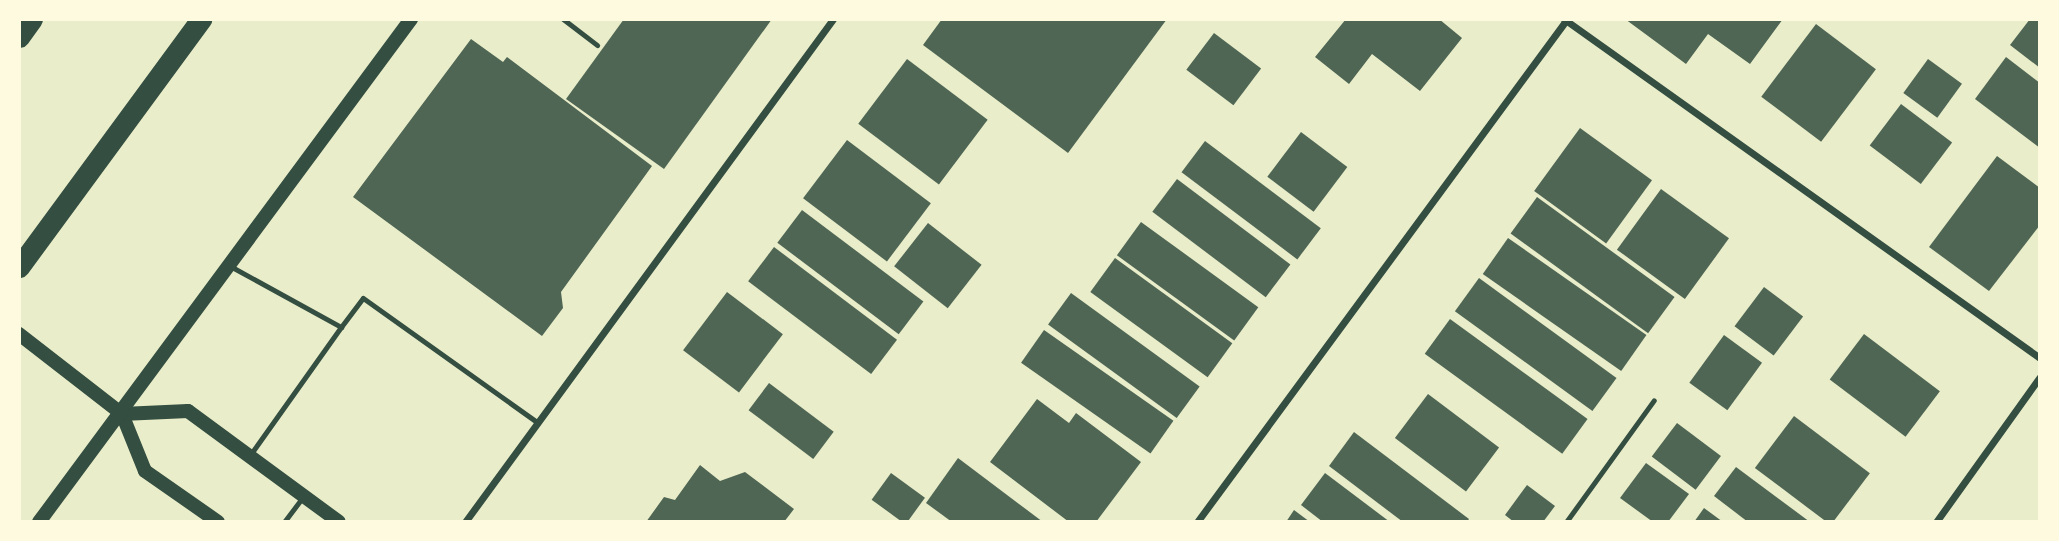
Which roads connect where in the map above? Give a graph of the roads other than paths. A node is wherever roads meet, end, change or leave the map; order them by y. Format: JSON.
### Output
{"nodes":[{"id":1,"x":32,"y":19,"type":"edge"},
{"id":2,"x":201,"y":19,"type":"edge"},
{"id":3,"x":411,"y":19,"type":"edge"},
{"id":4,"x":563,"y":19,"type":"edge"},
{"id":5,"x":833,"y":19,"type":"edge"},
{"id":6,"x":1566,"y":20,"type":"edge"},
{"id":7,"x":19,"y":37,"type":"edge"},
{"id":8,"x":597,"y":45,"type":"dead end"},
{"id":9,"x":230,"y":266,"type":"junction"},
{"id":10,"x":19,"y":267,"type":"edge"},
{"id":11,"x":341,"y":327,"type":"junction"},
{"id":12,"x":19,"y":334,"type":"edge"},
{"id":13,"x":2040,"y":358,"type":"edge"},
{"id":14,"x":2040,"y":377,"type":"edge"},
{"id":15,"x":1654,"y":400,"type":"dead end"},
{"id":16,"x":122,"y":414,"type":"junction"},
{"id":17,"x":538,"y":423,"type":"junction"},
{"id":18,"x":250,"y":455,"type":"junction"},
{"id":19,"x":304,"y":495,"type":"junction"},
{"id":20,"x":39,"y":522,"type":"edge"},
{"id":21,"x":218,"y":522,"type":"edge"},
{"id":22,"x":284,"y":522,"type":"edge"},
{"id":23,"x":339,"y":522,"type":"edge"},
{"id":24,"x":465,"y":522,"type":"edge"},
{"id":25,"x":1197,"y":522,"type":"edge"},
{"id":26,"x":1566,"y":522,"type":"edge"},
{"id":27,"x":1936,"y":522,"type":"edge"}],
"edges":[{"from":1,"to":7,"type":"highway"},
{"from":2,"to":10,"type":"highway"},
{"from":3,"to":9,"type":"main road"},
{"from":4,"to":8,"type":"lane"},
{"from":5,"to":17,"type":"street"},
{"from":6,"to":13,"type":"street"},
{"from":6,"to":25,"type":"street"},
{"from":9,"to":11,"type":"lane"},
{"from":9,"to":16,"type":"main road"},
{"from":11,"to":17,"type":"lane"},
{"from":11,"to":18,"type":"lane"},
{"from":12,"to":16,"type":"main road"},
{"from":14,"to":27,"type":"street"},
{"from":15,"to":26,"type":"lane"},
{"from":16,"to":18,"type":"main road"},
{"from":16,"to":20,"type":"main road"},
{"from":16,"to":21,"type":"main road"},
{"from":17,"to":24,"type":"street"},
{"from":18,"to":19,"type":"main road"},
{"from":19,"to":22,"type":"lane"},
{"from":19,"to":23,"type":"main road"}]}
